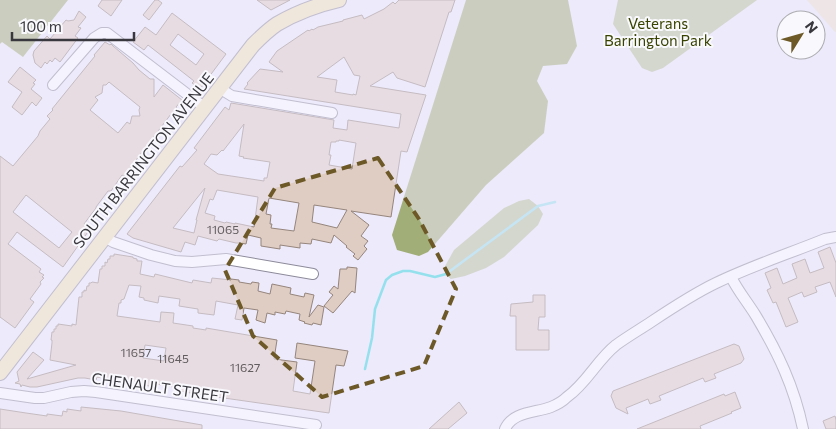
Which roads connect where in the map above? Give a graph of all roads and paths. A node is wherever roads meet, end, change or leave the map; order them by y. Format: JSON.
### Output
{"nodes":[{"id":1,"x":339,"y":0,"type":"edge"},
{"id":2,"x":53,"y":85,"type":"dead end"},
{"id":3,"x":219,"y":88,"type":"junction"},
{"id":4,"x":204,"y":107,"type":"junction"},
{"id":5,"x":332,"y":113,"type":"dead end"},
{"id":6,"x":105,"y":237,"type":"junction"},
{"id":7,"x":836,"y":237,"type":"edge"},
{"id":8,"x":313,"y":274,"type":"dead end"},
{"id":9,"x":731,"y":277,"type":"junction"},
{"id":10,"x":0,"y":373,"type":"edge"},
{"id":11,"x":0,"y":393,"type":"edge"},
{"id":12,"x":316,"y":425,"type":"dead end"},
{"id":13,"x":507,"y":426,"type":"edge"},
{"id":14,"x":803,"y":429,"type":"edge"}],
"edges":[{"from":1,"to":3,"type":"street","name":"SOUTH BARRINGTON AVENUE"},
{"from":2,"to":4,"type":"street"},
{"from":3,"to":4,"type":"street","name":"SOUTH BARRINGTON AVENUE"},
{"from":3,"to":5,"type":"street"},
{"from":4,"to":6,"type":"street","name":"SOUTH BARRINGTON AVENUE"},
{"from":6,"to":8,"type":"street"},
{"from":6,"to":10,"type":"street","name":"SOUTH BARRINGTON AVENUE"},
{"from":7,"to":9,"type":"street"},
{"from":9,"to":13,"type":"street"},
{"from":9,"to":14,"type":"street"},
{"from":11,"to":12,"type":"street","name":"CHENAULT STREET"}]}
